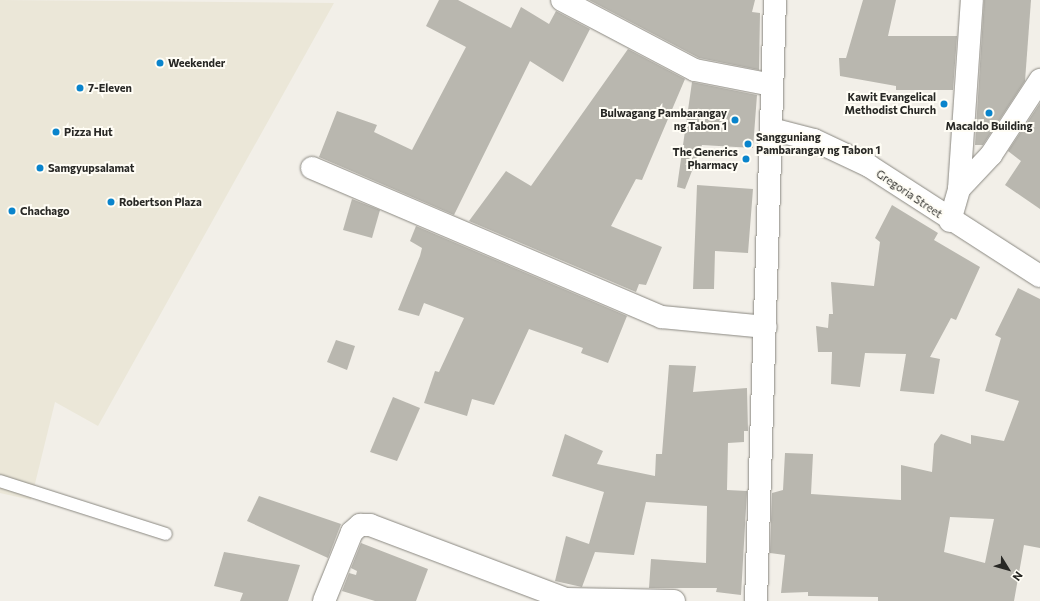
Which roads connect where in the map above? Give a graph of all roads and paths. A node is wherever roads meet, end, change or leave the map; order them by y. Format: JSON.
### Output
{"nodes":[{"id":1,"x":562,"y":0,"type":"edge"},
{"id":2,"x":775,"y":0,"type":"edge"},
{"id":3,"x":972,"y":0,"type":"edge"},
{"id":4,"x":1040,"y":80,"type":"edge"},
{"id":5,"x":772,"y":85,"type":"junction"},
{"id":6,"x":771,"y":129,"type":"junction"},
{"id":7,"x":312,"y":168,"type":"dead end"},
{"id":8,"x":959,"y":189,"type":"junction"},
{"id":9,"x":950,"y":221,"type":"junction"},
{"id":10,"x":1040,"y":276,"type":"edge"},
{"id":11,"x":766,"y":327,"type":"junction"},
{"id":12,"x":0,"y":481,"type":"edge"},
{"id":13,"x":166,"y":534,"type":"dead end"},
{"id":14,"x":324,"y":601,"type":"edge"},
{"id":15,"x":674,"y":601,"type":"edge"},
{"id":16,"x":756,"y":601,"type":"edge"}],
"edges":[{"from":1,"to":5,"type":"street"},
{"from":2,"to":5,"type":"street"},
{"from":3,"to":8,"type":"street"},
{"from":4,"to":8,"type":"street"},
{"from":5,"to":6,"type":"street"},
{"from":6,"to":9,"type":"street","name":"Gregoria Street"},
{"from":6,"to":11,"type":"street"},
{"from":7,"to":11,"type":"street"},
{"from":8,"to":9,"type":"street"},
{"from":9,"to":10,"type":"street","name":"Gregoria Street"},
{"from":11,"to":16,"type":"street"},
{"from":12,"to":13,"type":"lane"},
{"from":14,"to":15,"type":"street"}]}
